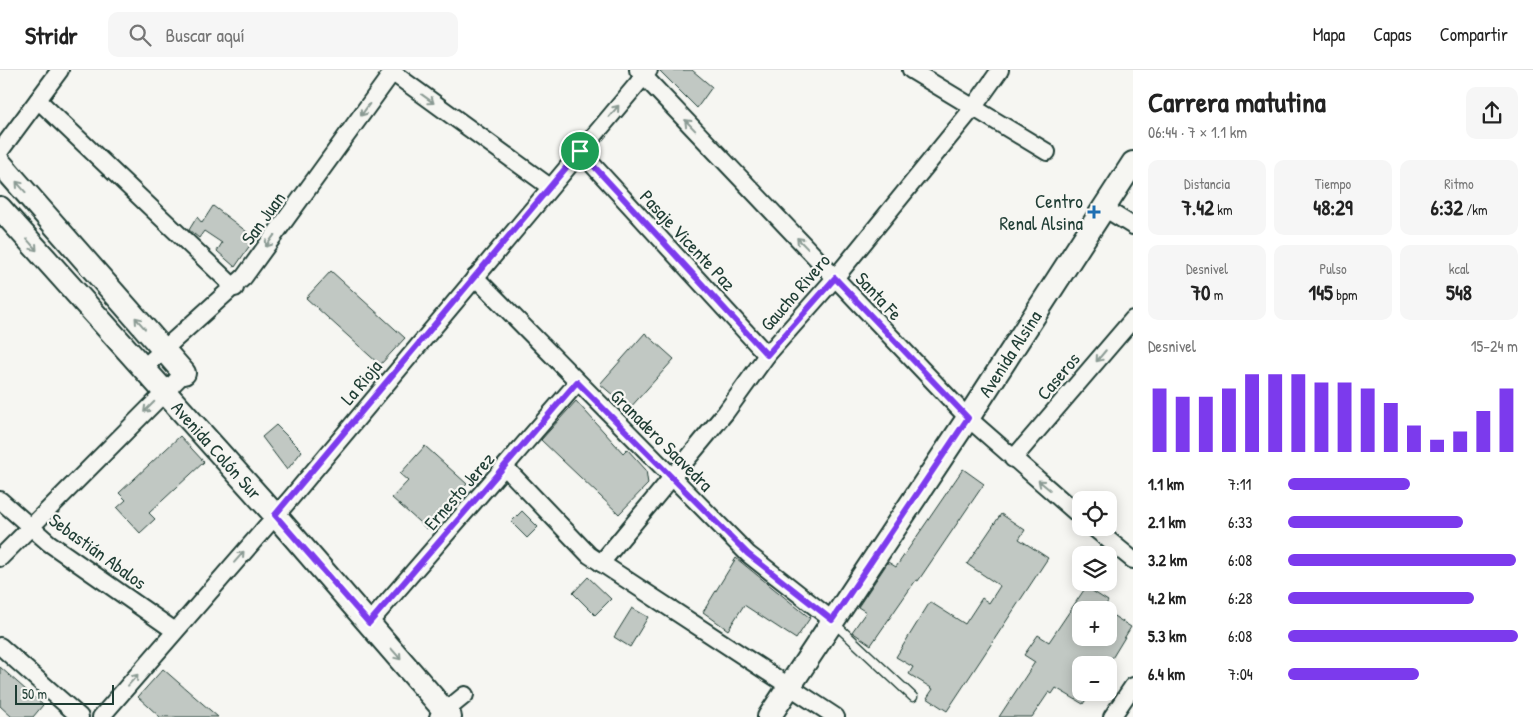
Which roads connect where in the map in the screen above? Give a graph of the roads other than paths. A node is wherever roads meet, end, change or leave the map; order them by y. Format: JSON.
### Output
{"nodes":[{"id":1,"x":60,"y":70,"type":"edge"},
{"id":2,"x":912,"y":70,"type":"edge"},
{"id":3,"x":1000,"y":70,"type":"edge"},
{"id":4,"x":392,"y":71,"type":"edge"},
{"id":5,"x":643,"y":72,"type":"edge"},
{"id":6,"x":38,"y":100,"type":"junction"},
{"id":7,"x":973,"y":108,"type":"junction"},
{"id":8,"x":0,"y":151,"type":"edge"},
{"id":9,"x":580,"y":151,"type":"junction"},
{"id":10,"x":1047,"y":152,"type":"dead end"},
{"id":11,"x":0,"y":163,"type":"edge"},
{"id":12,"x":1133,"y":163,"type":"edge"},
{"id":13,"x":550,"y":187,"type":"junction"},
{"id":14,"x":0,"y":208,"type":"edge"},
{"id":15,"x":1104,"y":208,"type":"junction"},
{"id":16,"x":1133,"y":226,"type":"edge"},
{"id":17,"x":475,"y":277,"type":"junction"},
{"id":18,"x":835,"y":278,"type":"junction"},
{"id":19,"x":235,"y":288,"type":"junction"},
{"id":20,"x":1133,"y":319,"type":"edge"},
{"id":21,"x":164,"y":349,"type":"junction"},
{"id":22,"x":767,"y":355,"type":"junction"},
{"id":23,"x":142,"y":369,"type":"junction"},
{"id":24,"x":184,"y":373,"type":"joint"},
{"id":25,"x":577,"y":382,"type":"junction"},
{"id":26,"x":164,"y":392,"type":"junction"},
{"id":27,"x":968,"y":418,"type":"junction"},
{"id":28,"x":1014,"y":459,"type":"junction"},
{"id":29,"x":505,"y":467,"type":"junction"},
{"id":30,"x":671,"y":476,"type":"junction"},
{"id":31,"x":0,"y":500,"type":"edge"},
{"id":32,"x":1072,"y":508,"type":"edge"},
{"id":33,"x":275,"y":515,"type":"junction"},
{"id":34,"x":31,"y":526,"type":"junction"},
{"id":35,"x":1104,"y":536,"type":"edge"},
{"id":36,"x":0,"y":558,"type":"edge"},
{"id":37,"x":1133,"y":560,"type":"edge"},
{"id":38,"x":601,"y":563,"type":"junction"},
{"id":39,"x":832,"y":620,"type":"junction"},
{"id":40,"x":369,"y":623,"type":"junction"},
{"id":41,"x":175,"y":631,"type":"junction"},
{"id":42,"x":0,"y":646,"type":"edge"},
{"id":43,"x":1133,"y":686,"type":"edge"},
{"id":44,"x":789,"y":687,"type":"junction"},
{"id":45,"x":465,"y":695,"type":"dead end"},
{"id":46,"x":914,"y":697,"type":"dead end"},
{"id":47,"x":444,"y":715,"type":"edge"},
{"id":48,"x":80,"y":717,"type":"edge"},
{"id":49,"x":101,"y":717,"type":"edge"},
{"id":50,"x":769,"y":717,"type":"edge"},
{"id":51,"x":836,"y":717,"type":"edge"},
{"id":52,"x":1112,"y":717,"type":"edge"}],
"edges":[{"from":1,"to":6,"type":"street"},
{"from":2,"to":7,"type":"street"},
{"from":3,"to":7,"type":"street","name":"Gaucho Rivero"},
{"from":4,"to":13,"type":"street","one_way":true},
{"from":4,"to":19,"type":"street","name":"San Juan","one_way":true},
{"from":9,"to":5,"type":"street","name":"La Rioja","one_way":true},
{"from":18,"to":5,"type":"street","name":"Santa Fe","one_way":true},
{"from":6,"to":8,"type":"street"},
{"from":6,"to":19,"type":"street"},
{"from":7,"to":10,"type":"street"},
{"from":7,"to":18,"type":"street","name":"Gaucho Rivero"},
{"from":9,"to":13,"type":"street","name":"La Rioja"},
{"from":9,"to":22,"type":"street","name":"Pasaje Vicente Paz"},
{"from":21,"to":11,"type":"main road","name":"Avenida Colón Sur","one_way":true},
{"from":12,"to":15,"type":"main road","name":"Avenida Alsina"},
{"from":13,"to":17,"type":"street","name":"La Rioja"},
{"from":14,"to":23,"type":"main road","name":"Avenida Colón Sur","one_way":true},
{"from":15,"to":16,"type":"street"},
{"from":15,"to":27,"type":"main road","name":"Avenida Alsina"},
{"from":17,"to":25,"type":"street","name":"Granadero Saavedra"},
{"from":17,"to":33,"type":"street","name":"La Rioja"},
{"from":18,"to":22,"type":"street","name":"Gaucho Rivero"},
{"from":18,"to":27,"type":"street","name":"Santa Fe"},
{"from":19,"to":21,"type":"street","name":"San Juan"},
{"from":20,"to":28,"type":"street","name":"Caseros","one_way":true},
{"from":21,"to":23,"type":"street","name":"San Juan"},
{"from":21,"to":24,"type":"main road","name":"Avenida Colón Sur"},
{"from":22,"to":30,"type":"street","name":"Gaucho Rivero"},
{"from":23,"to":26,"type":"main road","name":"Avenida Colón Sur"},
{"from":24,"to":26,"type":"street"},
{"from":25,"to":29,"type":"street","name":"Ernesto Jerez"},
{"from":25,"to":30,"type":"street","name":"Granadero Saavedra"},
{"from":26,"to":33,"type":"main road","name":"Avenida Colón Sur"},
{"from":26,"to":34,"type":"street","one_way":true},
{"from":27,"to":28,"type":"street","name":"Santa Fe"},
{"from":27,"to":39,"type":"main road","name":"Avenida Alsina"},
{"from":32,"to":28,"type":"street","name":"Santa Fe","one_way":true},
{"from":29,"to":38,"type":"street"},
{"from":29,"to":40,"type":"street","name":"Ernesto Jerez"},
{"from":30,"to":38,"type":"street","name":"Gaucho Rivero"},
{"from":30,"to":39,"type":"street","name":"Granadero Saavedra"},
{"from":31,"to":34,"type":"street","name":"Sebastián Abalos"},
{"from":33,"to":40,"type":"main road","name":"Avenida Colón Sur"},
{"from":41,"to":33,"type":"street","name":"La Rioja","one_way":true},
{"from":34,"to":36,"type":"street"},
{"from":34,"to":41,"type":"street","name":"Sebastián Abalos"},
{"from":35,"to":37,"type":"street"},
{"from":38,"to":44,"type":"street"},
{"from":39,"to":44,"type":"main road","name":"Avenida Alsina"},
{"from":39,"to":46,"type":"lane"},
{"from":40,"to":47,"type":"main road","name":"Avenida Colón Sur","one_way":true},
{"from":49,"to":41,"type":"street","name":"La Rioja","one_way":true},
{"from":42,"to":48,"type":"street"},
{"from":43,"to":52,"type":"street"},
{"from":44,"to":50,"type":"main road","name":"Avenida Alsina"},
{"from":44,"to":51,"type":"street"},
{"from":45,"to":47,"type":"street"}]}
